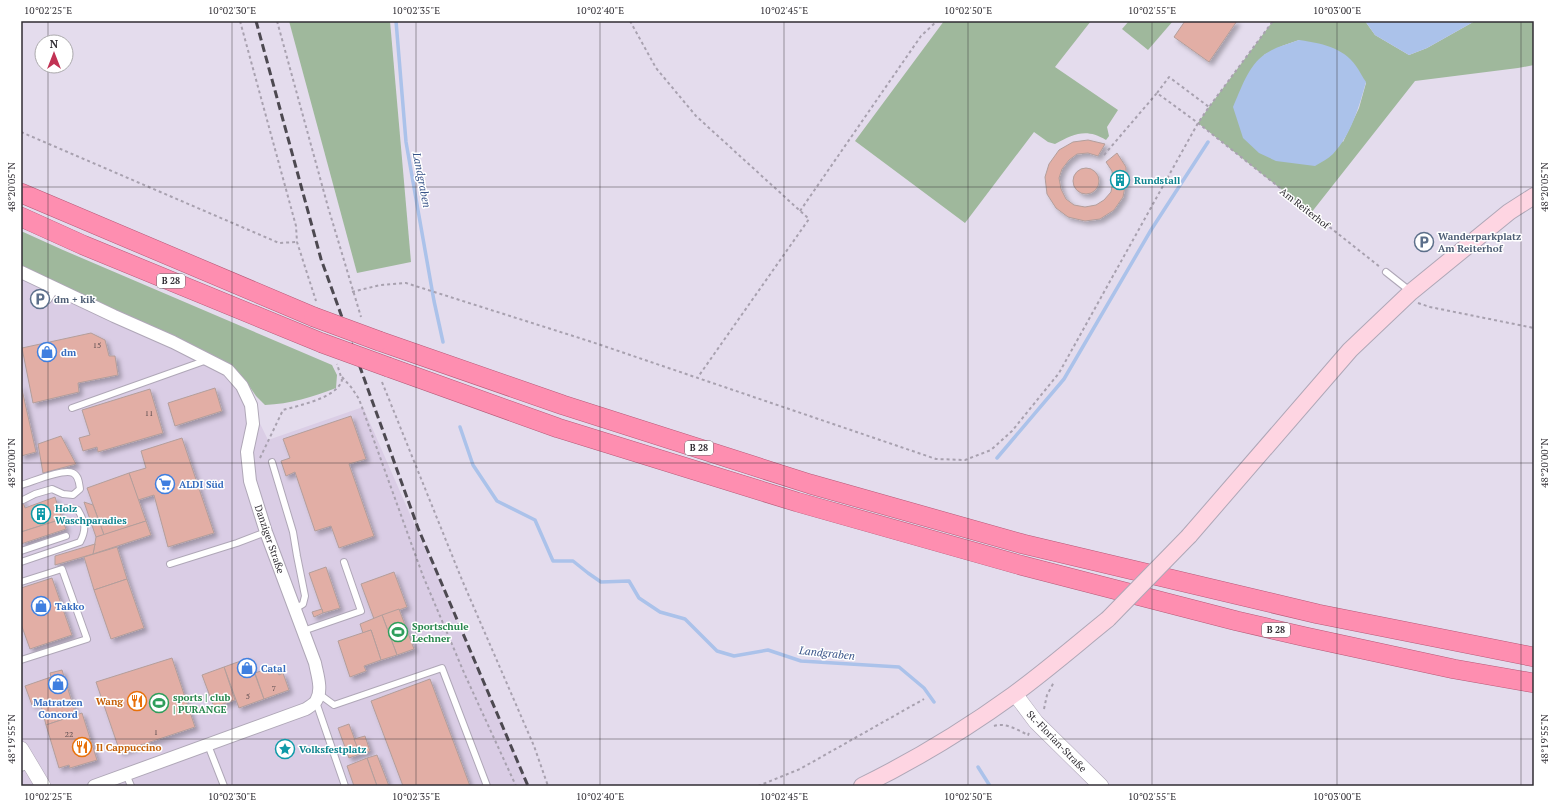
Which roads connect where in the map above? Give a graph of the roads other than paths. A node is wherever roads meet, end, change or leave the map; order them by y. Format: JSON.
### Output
{"nodes":[{"id":1,"x":21,"y":193,"type":"edge"},
{"id":2,"x":1534,"y":196,"type":"edge"},
{"id":3,"x":21,"y":217,"type":"edge"},
{"id":4,"x":21,"y":272,"type":"edge"},
{"id":5,"x":1386,"y":272,"type":"road end"},
{"id":6,"x":56,"y":288,"type":"junction"},
{"id":7,"x":1408,"y":295,"type":"junction"},
{"id":8,"x":48,"y":300,"type":"dead end"},
{"id":9,"x":209,"y":360,"type":"junction"},
{"id":10,"x":72,"y":408,"type":"dead end"},
{"id":11,"x":272,"y":462,"type":"dead end"},
{"id":12,"x":21,"y":485,"type":"edge"},
{"id":13,"x":23,"y":500,"type":"dead end"},
{"id":14,"x":59,"y":509,"type":"dead end"},
{"id":15,"x":266,"y":532,"type":"junction"},
{"id":16,"x":66,"y":536,"type":"dead end"},
{"id":17,"x":21,"y":551,"type":"edge"},
{"id":18,"x":21,"y":562,"type":"edge"},
{"id":19,"x":344,"y":562,"type":"dead end"},
{"id":20,"x":170,"y":564,"type":"dead end"},
{"id":21,"x":21,"y":582,"type":"edge"},
{"id":22,"x":295,"y":609,"type":"junction"},
{"id":23,"x":303,"y":631,"type":"junction"},
{"id":24,"x":1534,"y":657,"type":"edge"},
{"id":25,"x":21,"y":660,"type":"edge"},
{"id":26,"x":1534,"y":684,"type":"edge"},
{"id":27,"x":1015,"y":694,"type":"junction"},
{"id":28,"x":317,"y":698,"type":"junction"},
{"id":29,"x":208,"y":745,"type":"junction"},
{"id":30,"x":21,"y":749,"type":"edge"},
{"id":31,"x":26,"y":766,"type":"edge"},
{"id":32,"x":126,"y":774,"type":"junction"},
{"id":33,"x":43,"y":786,"type":"edge"},
{"id":34,"x":94,"y":786,"type":"edge"},
{"id":35,"x":131,"y":786,"type":"edge"},
{"id":36,"x":224,"y":786,"type":"edge"},
{"id":37,"x":345,"y":786,"type":"edge"},
{"id":38,"x":487,"y":786,"type":"edge"},
{"id":39,"x":862,"y":786,"type":"edge"},
{"id":40,"x":1101,"y":786,"type":"edge"}],
"edges":[{"from":1,"to":24,"type":"highway","number":"B 28","bridge":true},
{"from":2,"to":7,"type":"main road"},
{"from":3,"to":26,"type":"highway","number":"B 28","bridge":true},
{"from":4,"to":6,"type":"street","name":"Danziger Straße"},
{"from":5,"to":7,"type":"lane"},
{"from":6,"to":8,"type":"lane"},
{"from":6,"to":9,"type":"street","name":"Danziger Straße"},
{"from":7,"to":27,"type":"main road","bridge":true},
{"from":9,"to":10,"type":"lane"},
{"from":9,"to":15,"type":"street","name":"Danziger Straße"},
{"from":11,"to":22,"type":"lane"},
{"from":12,"to":13,"type":"lane"},
{"from":14,"to":18,"type":"lane"},
{"from":15,"to":20,"type":"lane"},
{"from":15,"to":22,"type":"street","name":"Danziger Straße"},
{"from":16,"to":17,"type":"lane"},
{"from":19,"to":23,"type":"lane"},
{"from":21,"to":25,"type":"lane"},
{"from":22,"to":23,"type":"street","name":"Danziger Straße"},
{"from":23,"to":28,"type":"street","name":"Danziger Straße"},
{"from":27,"to":39,"type":"main road"},
{"from":27,"to":40,"type":"street","name":"St.-Florian-Straße"},
{"from":28,"to":29,"type":"street"},
{"from":28,"to":37,"type":"lane"},
{"from":28,"to":38,"type":"lane"},
{"from":29,"to":32,"type":"street"},
{"from":29,"to":36,"type":"lane"},
{"from":30,"to":31,"type":"street"},
{"from":31,"to":33,"type":"street"},
{"from":32,"to":34,"type":"street"},
{"from":32,"to":35,"type":"lane"}]}
